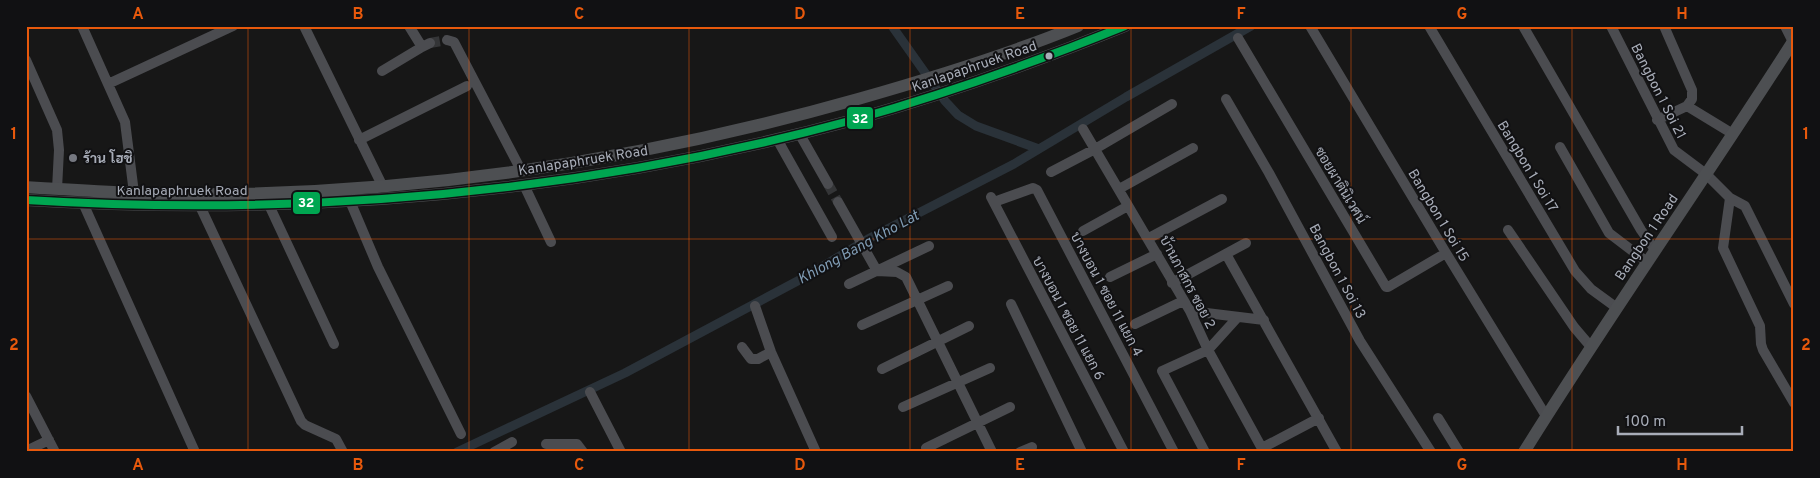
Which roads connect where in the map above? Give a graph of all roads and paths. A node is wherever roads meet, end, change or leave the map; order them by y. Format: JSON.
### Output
{"nodes":[{"id":1,"x":83,"y":26,"type":"edge"},
{"id":2,"x":233,"y":26,"type":"edge"},
{"id":3,"x":304,"y":26,"type":"edge"},
{"id":4,"x":409,"y":26,"type":"edge"},
{"id":5,"x":1078,"y":26,"type":"edge"},
{"id":6,"x":1125,"y":26,"type":"edge"},
{"id":7,"x":1310,"y":26,"type":"edge"},
{"id":8,"x":1430,"y":26,"type":"edge"},
{"id":9,"x":1523,"y":26,"type":"edge"},
{"id":10,"x":1611,"y":26,"type":"edge"},
{"id":11,"x":1664,"y":26,"type":"edge"},
{"id":12,"x":1785,"y":26,"type":"edge"},
{"id":13,"x":1238,"y":38,"type":"dead end"},
{"id":14,"x":447,"y":40,"type":"dead end"},
{"id":15,"x":1793,"y":41,"type":"edge"},
{"id":16,"x":26,"y":60,"type":"edge"},
{"id":17,"x":382,"y":71,"type":"dead end"},
{"id":18,"x":108,"y":84,"type":"junction"},
{"id":19,"x":467,"y":86,"type":"dead end"},
{"id":20,"x":1226,"y":99,"type":"dead end"},
{"id":21,"x":1172,"y":104,"type":"dead end"},
{"id":22,"x":1686,"y":106,"type":"junction"},
{"id":23,"x":1657,"y":120,"type":"junction"},
{"id":24,"x":1083,"y":129,"type":"dead end"},
{"id":25,"x":799,"y":133,"type":"junction"},
{"id":26,"x":1733,"y":134,"type":"junction"},
{"id":27,"x":776,"y":139,"type":"junction"},
{"id":28,"x":359,"y":140,"type":"junction"},
{"id":29,"x":1560,"y":147,"type":"dead end"},
{"id":30,"x":1193,"y":148,"type":"dead end"},
{"id":31,"x":1095,"y":149,"type":"junction"},
{"id":32,"x":521,"y":170,"type":"junction"},
{"id":33,"x":1051,"y":172,"type":"dead end"},
{"id":34,"x":1706,"y":174,"type":"junction"},
{"id":35,"x":828,"y":184,"type":"tunnel mouth"},
{"id":36,"x":524,"y":185,"type":"junction"},
{"id":37,"x":382,"y":186,"type":"junction"},
{"id":38,"x":26,"y":188,"type":"edge"},
{"id":39,"x":57,"y":189,"type":"junction"},
{"id":40,"x":1119,"y":189,"type":"junction"},
{"id":41,"x":134,"y":193,"type":"junction"},
{"id":42,"x":1222,"y":198,"type":"dead end"},
{"id":43,"x":1730,"y":198,"type":"junction"},
{"id":44,"x":992,"y":199,"type":"joint"},
{"id":45,"x":26,"y":200,"type":"edge"},
{"id":46,"x":350,"y":201,"type":"junction"},
{"id":47,"x":838,"y":202,"type":"tunnel mouth"},
{"id":48,"x":83,"y":203,"type":"junction"},
{"id":49,"x":269,"y":205,"type":"junction"},
{"id":50,"x":200,"y":206,"type":"junction"},
{"id":51,"x":1128,"y":206,"type":"junction"},
{"id":52,"x":1083,"y":230,"type":"dead end"},
{"id":53,"x":1508,"y":230,"type":"dead end"},
{"id":54,"x":832,"y":237,"type":"dead end"},
{"id":55,"x":1148,"y":238,"type":"junction"},
{"id":56,"x":551,"y":242,"type":"dead end"},
{"id":57,"x":1246,"y":243,"type":"dead end"},
{"id":58,"x":929,"y":246,"type":"dead end"},
{"id":59,"x":1655,"y":250,"type":"junction"},
{"id":60,"x":1446,"y":253,"type":"junction"},
{"id":61,"x":1157,"y":254,"type":"junction"},
{"id":62,"x":1226,"y":254,"type":"junction"},
{"id":63,"x":1647,"y":262,"type":"junction"},
{"id":64,"x":877,"y":272,"type":"junction"},
{"id":65,"x":1110,"y":278,"type":"dead end"},
{"id":66,"x":1172,"y":283,"type":"junction"},
{"id":67,"x":849,"y":284,"type":"dead end"},
{"id":68,"x":948,"y":286,"type":"dead end"},
{"id":69,"x":918,"y":301,"type":"junction"},
{"id":70,"x":1183,"y":301,"type":"junction"},
{"id":71,"x":1011,"y":304,"type":"dead end"},
{"id":72,"x":1794,"y":304,"type":"edge"},
{"id":73,"x":755,"y":306,"type":"dead end"},
{"id":74,"x":1617,"y":308,"type":"junction"},
{"id":75,"x":1190,"y":311,"type":"junction"},
{"id":76,"x":1237,"y":318,"type":"junction"},
{"id":77,"x":1264,"y":320,"type":"junction"},
{"id":78,"x":1136,"y":324,"type":"dead end"},
{"id":79,"x":862,"y":325,"type":"dead end"},
{"id":80,"x":969,"y":326,"type":"dead end"},
{"id":81,"x":937,"y":340,"type":"junction"},
{"id":82,"x":334,"y":344,"type":"dead end"},
{"id":83,"x":742,"y":347,"type":"dead end"},
{"id":84,"x":1591,"y":347,"type":"junction"},
{"id":85,"x":1208,"y":350,"type":"junction"},
{"id":86,"x":771,"y":352,"type":"junction"},
{"id":87,"x":990,"y":368,"type":"dead end"},
{"id":88,"x":882,"y":369,"type":"dead end"},
{"id":89,"x":958,"y":383,"type":"junction"},
{"id":90,"x":590,"y":392,"type":"dead end"},
{"id":91,"x":26,"y":396,"type":"edge"},
{"id":92,"x":1794,"y":403,"type":"edge"},
{"id":93,"x":903,"y":407,"type":"dead end"},
{"id":94,"x":1010,"y":407,"type":"dead end"},
{"id":95,"x":1546,"y":416,"type":"junction"},
{"id":96,"x":1319,"y":418,"type":"junction"},
{"id":97,"x":1438,"y":418,"type":"dead end"},
{"id":98,"x":978,"y":423,"type":"junction"},
{"id":99,"x":461,"y":434,"type":"dead end"},
{"id":100,"x":49,"y":440,"type":"junction"},
{"id":101,"x":512,"y":442,"type":"dead end"},
{"id":102,"x":546,"y":444,"type":"dead end"},
{"id":103,"x":1032,"y":446,"type":"dead end"},
{"id":104,"x":926,"y":448,"type":"dead end"},
{"id":105,"x":1263,"y":450,"type":"edge"},
{"id":106,"x":26,"y":451,"type":"edge"},
{"id":107,"x":55,"y":452,"type":"edge"},
{"id":108,"x":195,"y":452,"type":"edge"},
{"id":109,"x":343,"y":452,"type":"edge"},
{"id":110,"x":494,"y":452,"type":"edge"},
{"id":111,"x":583,"y":452,"type":"edge"},
{"id":112,"x":621,"y":452,"type":"edge"},
{"id":113,"x":816,"y":452,"type":"edge"},
{"id":114,"x":992,"y":452,"type":"edge"},
{"id":115,"x":1020,"y":452,"type":"edge"},
{"id":116,"x":1082,"y":452,"type":"edge"},
{"id":117,"x":1124,"y":452,"type":"edge"},
{"id":118,"x":1174,"y":452,"type":"edge"},
{"id":119,"x":1205,"y":452,"type":"edge"},
{"id":120,"x":1337,"y":452,"type":"edge"},
{"id":121,"x":1431,"y":452,"type":"edge"},
{"id":122,"x":1459,"y":452,"type":"edge"},
{"id":123,"x":1524,"y":452,"type":"edge"}],
"edges":[{"from":1,"to":18,"type":"street"},
{"from":2,"to":18,"type":"street"},
{"from":3,"to":28,"type":"street"},
{"from":4,"to":17,"type":"street"},
{"from":5,"to":32,"type":"main road","name":"Kanlapaphruek Road"},
{"from":6,"to":25,"type":"main road","name":"Kanlapaphruek Road"},
{"from":7,"to":60,"type":"street","name":"Bangbon 1 Soi 15"},
{"from":8,"to":74,"type":"street","name":"Bangbon 1 Soi 17"},
{"from":9,"to":59,"type":"street"},
{"from":10,"to":23,"type":"street","name":"Bangbon 1 Soi 21"},
{"from":11,"to":22,"type":"street"},
{"from":12,"to":15,"type":"street"},
{"from":13,"to":60,"type":"street","name":"ซอยผาตินิเวศน์"},
{"from":14,"to":32,"type":"street"},
{"from":15,"to":26,"type":"main road","name":"Bangbon 1 Road"},
{"from":16,"to":39,"type":"street"},
{"from":18,"to":41,"type":"street"},
{"from":19,"to":28,"type":"street"},
{"from":20,"to":121,"type":"street","name":"Bangbon 1 Soi 13"},
{"from":21,"to":31,"type":"street"},
{"from":22,"to":23,"type":"street"},
{"from":22,"to":26,"type":"street"},
{"from":23,"to":34,"type":"street","name":"Bangbon 1 Soi 21"},
{"from":24,"to":31,"type":"street","name":"บ้านภาสกร ซอย 2"},
{"from":25,"to":27,"type":"main road","name":"Kanlapaphruek Road"},
{"from":25,"to":35,"type":"street"},
{"from":26,"to":34,"type":"main road","name":"Bangbon 1 Road"},
{"from":27,"to":36,"type":"main road","name":"Kanlapaphruek Road"},
{"from":27,"to":54,"type":"street"},
{"from":28,"to":37,"type":"street"},
{"from":29,"to":63,"type":"street"},
{"from":30,"to":40,"type":"street"},
{"from":31,"to":33,"type":"street"},
{"from":31,"to":40,"type":"street","name":"บ้านภาสกร ซอย 2"},
{"from":32,"to":37,"type":"main road","name":"Kanlapaphruek Road"},
{"from":34,"to":43,"type":"street","name":"Bangbon 1 Soi 21"},
{"from":34,"to":59,"type":"main road","name":"Bangbon 1 Road"},
{"from":36,"to":46,"type":"main road","name":"Kanlapaphruek Road"},
{"from":36,"to":56,"type":"street"},
{"from":37,"to":41,"type":"main road","name":"Kanlapaphruek Road"},
{"from":38,"to":39,"type":"main road","name":"Kanlapaphruek Road"},
{"from":39,"to":41,"type":"main road","name":"Kanlapaphruek Road"},
{"from":40,"to":51,"type":"street","name":"บ้านภาสกร ซอย 2"},
{"from":42,"to":55,"type":"street"},
{"from":43,"to":72,"type":"street","name":"Bangbon 1 Soi 21"},
{"from":43,"to":92,"type":"street"},
{"from":44,"to":117,"type":"street","name":"บางบอน 1 ซอย 11 แยก 6"},
{"from":44,"to":118,"type":"street","name":"บางบอน 1 ซอย 11 แยก 4"},
{"from":45,"to":48,"type":"main road","name":"Kanlapaphruek Road"},
{"from":46,"to":49,"type":"main road","name":"Kanlapaphruek Road"},
{"from":46,"to":99,"type":"street"},
{"from":47,"to":64,"type":"street"},
{"from":48,"to":50,"type":"main road","name":"Kanlapaphruek Road"},
{"from":48,"to":108,"type":"street"},
{"from":49,"to":50,"type":"main road","name":"Kanlapaphruek Road"},
{"from":49,"to":82,"type":"street"},
{"from":50,"to":109,"type":"street"},
{"from":51,"to":52,"type":"street"},
{"from":51,"to":55,"type":"street","name":"บ้านภาสกร ซอย 2"},
{"from":53,"to":84,"type":"street"},
{"from":55,"to":61,"type":"street","name":"บ้านภาสกร ซอย 2"},
{"from":57,"to":62,"type":"street"},
{"from":58,"to":64,"type":"street"},
{"from":59,"to":63,"type":"main road","name":"Bangbon 1 Road"},
{"from":60,"to":95,"type":"street","name":"Bangbon 1 Soi 15"},
{"from":61,"to":65,"type":"street"},
{"from":61,"to":66,"type":"street","name":"บ้านภาสกร ซอย 2"},
{"from":62,"to":66,"type":"street"},
{"from":62,"to":77,"type":"street"},
{"from":63,"to":74,"type":"main road","name":"Bangbon 1 Road"},
{"from":64,"to":67,"type":"street"},
{"from":64,"to":69,"type":"street"},
{"from":66,"to":70,"type":"street","name":"บ้านภาสกร ซอย 2"},
{"from":68,"to":69,"type":"street"},
{"from":69,"to":79,"type":"street"},
{"from":69,"to":81,"type":"street"},
{"from":70,"to":75,"type":"street","name":"บ้านภาสกร ซอย 2"},
{"from":70,"to":78,"type":"street"},
{"from":71,"to":116,"type":"street"},
{"from":73,"to":86,"type":"street"},
{"from":74,"to":84,"type":"main road","name":"Bangbon 1 Road"},
{"from":75,"to":76,"type":"street"},
{"from":75,"to":85,"type":"street","name":"บ้านภาสกร ซอย 2"},
{"from":76,"to":77,"type":"street"},
{"from":76,"to":85,"type":"street"},
{"from":77,"to":96,"type":"street"},
{"from":80,"to":81,"type":"street"},
{"from":81,"to":88,"type":"street"},
{"from":81,"to":89,"type":"street"},
{"from":83,"to":86,"type":"street"},
{"from":84,"to":95,"type":"main road","name":"Bangbon 1 Road"},
{"from":85,"to":105,"type":"street","name":"บ้านภาสกร ซอย 2"},
{"from":85,"to":119,"type":"street"},
{"from":86,"to":113,"type":"street"},
{"from":87,"to":89,"type":"street"},
{"from":89,"to":93,"type":"street"},
{"from":89,"to":98,"type":"street"},
{"from":90,"to":112,"type":"street"},
{"from":91,"to":100,"type":"street"},
{"from":94,"to":98,"type":"street"},
{"from":95,"to":123,"type":"main road","name":"Bangbon 1 Road"},
{"from":96,"to":105,"type":"street"},
{"from":96,"to":120,"type":"street"},
{"from":97,"to":122,"type":"street"},
{"from":98,"to":104,"type":"street"},
{"from":98,"to":114,"type":"street"},
{"from":100,"to":106,"type":"street"},
{"from":100,"to":107,"type":"street"},
{"from":101,"to":110,"type":"street"},
{"from":102,"to":111,"type":"street"},
{"from":103,"to":115,"type":"street"}]}
